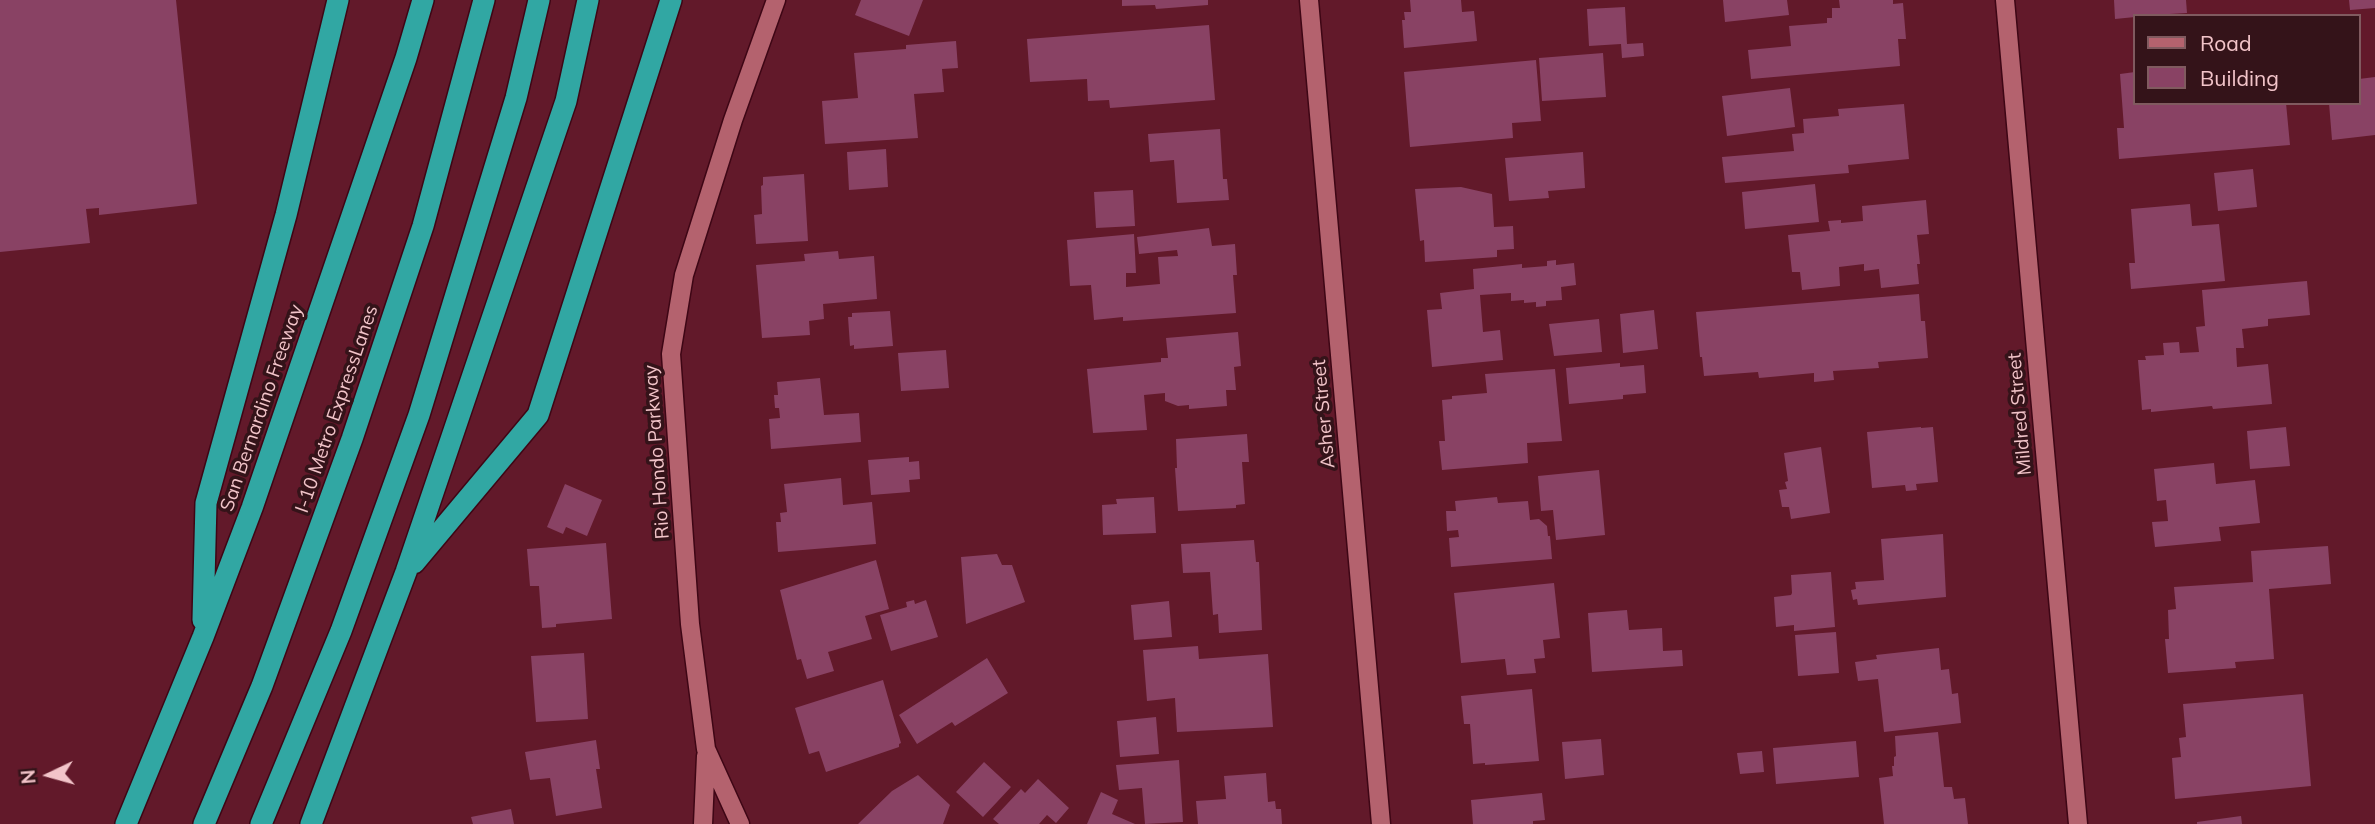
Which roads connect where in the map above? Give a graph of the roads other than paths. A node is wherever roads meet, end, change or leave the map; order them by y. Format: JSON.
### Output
{"nodes":[{"id":1,"x":338,"y":0,"type":"edge"},
{"id":2,"x":423,"y":0,"type":"edge"},
{"id":3,"x":484,"y":0,"type":"edge"},
{"id":4,"x":539,"y":0,"type":"edge"},
{"id":5,"x":588,"y":0,"type":"edge"},
{"id":6,"x":671,"y":0,"type":"edge"},
{"id":7,"x":776,"y":0,"type":"edge"},
{"id":8,"x":1309,"y":0,"type":"edge"},
{"id":9,"x":2005,"y":0,"type":"edge"},
{"id":10,"x":406,"y":572,"type":"junction"},
{"id":11,"x":203,"y":636,"type":"junction"},
{"id":12,"x":706,"y":749,"type":"junction"},
{"id":13,"x":126,"y":824,"type":"edge"},
{"id":14,"x":204,"y":824,"type":"edge"},
{"id":15,"x":261,"y":824,"type":"edge"},
{"id":16,"x":311,"y":824,"type":"edge"},
{"id":17,"x":703,"y":824,"type":"edge"},
{"id":18,"x":740,"y":824,"type":"edge"},
{"id":19,"x":1381,"y":824,"type":"edge"},
{"id":20,"x":2078,"y":824,"type":"edge"}],
"edges":[{"from":1,"to":11,"type":"highway"},
{"from":2,"to":11,"type":"highway","name":"San Bernardino Freeway"},
{"from":3,"to":14,"type":"highway","name":"I-10 Metro ExpressLanes"},
{"from":4,"to":15,"type":"highway"},
{"from":5,"to":10,"type":"highway"},
{"from":6,"to":10,"type":"highway"},
{"from":7,"to":12,"type":"street","name":"Rio Hondo Parkway"},
{"from":8,"to":19,"type":"street","name":"Asher Street"},
{"from":9,"to":20,"type":"street","name":"Mildred Street"},
{"from":10,"to":16,"type":"highway"},
{"from":11,"to":13,"type":"highway","name":"San Bernardino Freeway"},
{"from":12,"to":17,"type":"street"},
{"from":12,"to":18,"type":"street","name":"Rio Hondo Parkway"}]}
